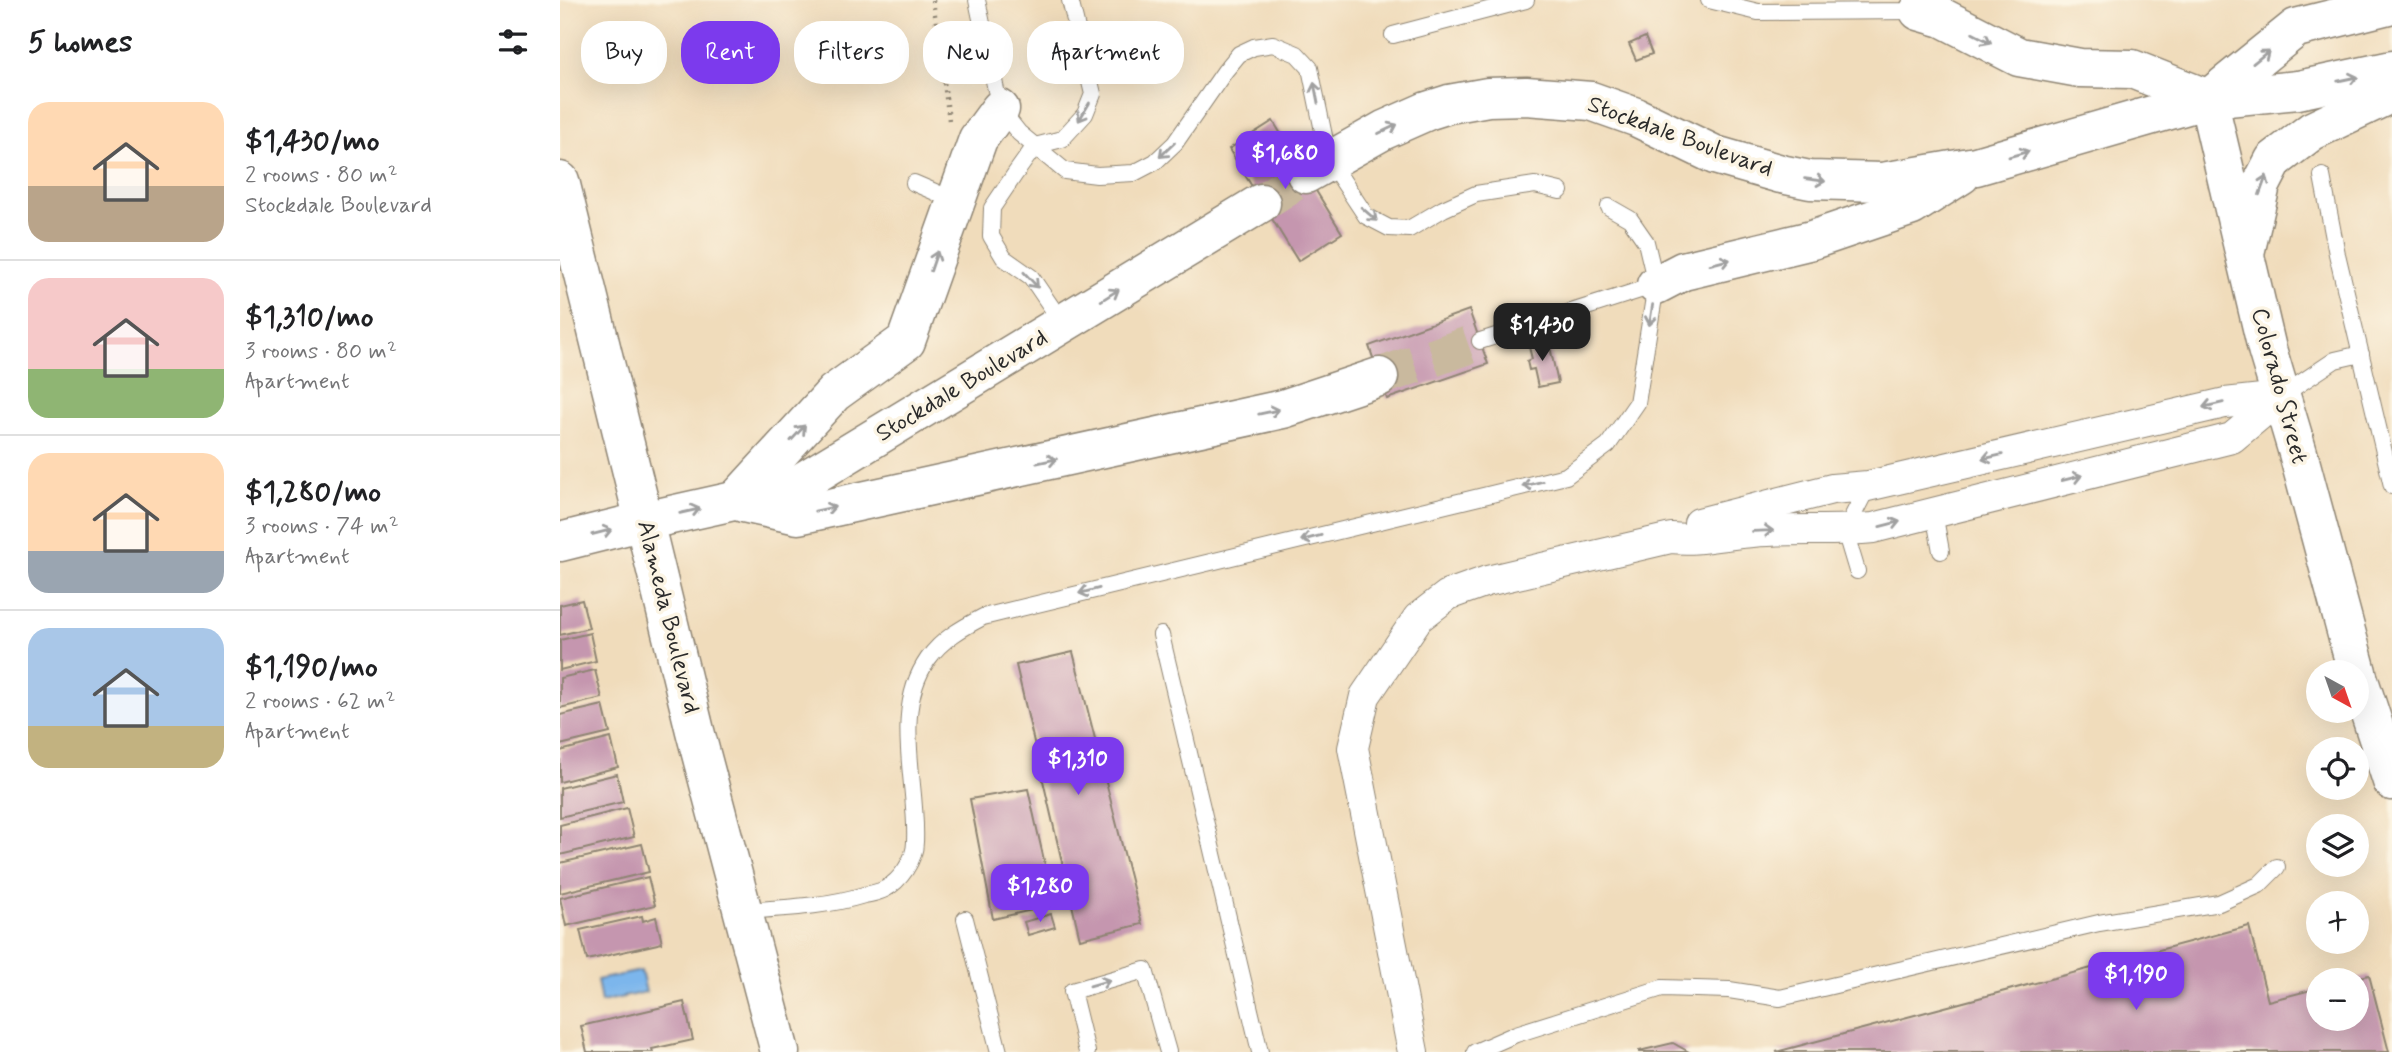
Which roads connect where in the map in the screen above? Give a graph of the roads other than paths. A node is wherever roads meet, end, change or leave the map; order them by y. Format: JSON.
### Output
{"nodes":[{"id":1,"x":977,"y":0,"type":"edge"},
{"id":2,"x":1070,"y":0,"type":"edge"},
{"id":3,"x":1526,"y":0,"type":"edge"},
{"id":4,"x":1709,"y":0,"type":"edge"},
{"id":5,"x":2392,"y":4,"type":"edge"},
{"id":6,"x":1925,"y":6,"type":"edge"},
{"id":7,"x":1393,"y":34,"type":"dead end"},
{"id":8,"x":2392,"y":70,"type":"edge"},
{"id":9,"x":2392,"y":93,"type":"edge"},
{"id":10,"x":2208,"y":99,"type":"junction"},
{"id":11,"x":1000,"y":109,"type":"junction"},
{"id":12,"x":1035,"y":146,"type":"junction"},
{"id":13,"x":1976,"y":166,"type":"junction"},
{"id":14,"x":1318,"y":167,"type":"junction"},
{"id":15,"x":2322,"y":176,"type":"dead end"},
{"id":16,"x":560,"y":181,"type":"edge"},
{"id":17,"x":914,"y":183,"type":"dead end"},
{"id":18,"x":1560,"y":191,"type":"dead end"},
{"id":19,"x":956,"y":201,"type":"junction"},
{"id":20,"x":1261,"y":203,"type":"tunnel mouth"},
{"id":21,"x":1609,"y":206,"type":"dead end"},
{"id":22,"x":2245,"y":251,"type":"junction"},
{"id":23,"x":1656,"y":285,"type":"junction"},
{"id":24,"x":1063,"y":324,"type":"junction"},
{"id":25,"x":1480,"y":341,"type":"tunnel mouth"},
{"id":26,"x":2361,"y":354,"type":"junction"},
{"id":27,"x":1379,"y":377,"type":"tunnel mouth"},
{"id":28,"x":2281,"y":397,"type":"junction"},
{"id":29,"x":1868,"y":486,"type":"junction"},
{"id":30,"x":2392,"y":486,"type":"edge"},
{"id":31,"x":735,"y":501,"type":"junction"},
{"id":32,"x":1934,"y":513,"type":"junction"},
{"id":33,"x":644,"y":521,"type":"junction"},
{"id":34,"x":1845,"y":531,"type":"junction"},
{"id":35,"x":1671,"y":538,"type":"junction"},
{"id":36,"x":560,"y":542,"type":"edge"},
{"id":37,"x":1941,"y":551,"type":"dead end"},
{"id":38,"x":1857,"y":571,"type":"dead end"},
{"id":39,"x":1161,"y":635,"type":"dead end"},
{"id":40,"x":2353,"y":660,"type":"edge"},
{"id":41,"x":2370,"y":713,"type":"edge"},
{"id":42,"x":2392,"y":780,"type":"edge"},
{"id":43,"x":2277,"y":867,"type":"dead end"},
{"id":44,"x":743,"y":911,"type":"junction"},
{"id":45,"x":965,"y":919,"type":"dead end"},
{"id":46,"x":780,"y":1052,"type":"edge"},
{"id":47,"x":999,"y":1052,"type":"edge"},
{"id":48,"x":1087,"y":1052,"type":"edge"},
{"id":49,"x":1168,"y":1052,"type":"edge"},
{"id":50,"x":1260,"y":1052,"type":"edge"},
{"id":51,"x":1413,"y":1052,"type":"edge"},
{"id":52,"x":1475,"y":1052,"type":"edge"}],
"edges":[{"from":1,"to":11,"type":"lane"},
{"from":2,"to":12,"type":"lane","one_way":true},
{"from":3,"to":7,"type":"lane"},
{"from":4,"to":6,"type":"lane"},
{"from":10,"to":5,"type":"main road","one_way":true},
{"from":6,"to":10,"type":"main road","one_way":true},
{"from":10,"to":8,"type":"main road","name":"Stockdale Boulevard","one_way":true},
{"from":22,"to":9,"type":"main road","one_way":true},
{"from":13,"to":10,"type":"main road","name":"Stockdale Boulevard","one_way":true},
{"from":10,"to":22,"type":"main road","name":"Colorado Street"},
{"from":11,"to":12,"type":"lane"},
{"from":11,"to":19,"type":"main road"},
{"from":14,"to":12,"type":"lane","one_way":true},
{"from":12,"to":24,"type":"lane","one_way":true},
{"from":14,"to":13,"type":"main road","name":"Stockdale Boulevard","one_way":true},
{"from":23,"to":13,"type":"main road","one_way":true},
{"from":14,"to":18,"type":"lane","one_way":true},
{"from":15,"to":26,"type":"lane"},
{"from":16,"to":33,"type":"main road","name":"Alameda Boulevard"},
{"from":17,"to":19,"type":"lane"},
{"from":31,"to":19,"type":"main road","one_way":true},
{"from":24,"to":20,"type":"main road","name":"Stockdale Boulevard","one_way":true},
{"from":21,"to":23,"type":"lane"},
{"from":22,"to":28,"type":"main road","name":"Colorado Street"},
{"from":23,"to":25,"type":"lane"},
{"from":23,"to":44,"type":"lane","one_way":true},
{"from":24,"to":31,"type":"main road","name":"Stockdale Boulevard"},
{"from":26,"to":28,"type":"lane"},
{"from":26,"to":30,"type":"lane"},
{"from":31,"to":27,"type":"main road","one_way":true},
{"from":28,"to":29,"type":"street","one_way":true},
{"from":32,"to":28,"type":"street","one_way":true},
{"from":28,"to":40,"type":"main road","name":"Colorado Street"},
{"from":29,"to":34,"type":"lane"},
{"from":29,"to":35,"type":"street"},
{"from":33,"to":31,"type":"main road","name":"Stockdale Boulevard","one_way":true},
{"from":34,"to":32,"type":"street","one_way":true},
{"from":32,"to":37,"type":"lane"},
{"from":36,"to":33,"type":"main road","name":"Stockdale Boulevard","one_way":true},
{"from":33,"to":44,"type":"main road","name":"Alameda Boulevard"},
{"from":35,"to":34,"type":"street","one_way":true},
{"from":34,"to":38,"type":"lane"},
{"from":35,"to":51,"type":"street"},
{"from":39,"to":50,"type":"lane"},
{"from":41,"to":42,"type":"main road","name":"Colorado Street"},
{"from":43,"to":52,"type":"lane"},
{"from":44,"to":46,"type":"main road","name":"Alameda Boulevard"},
{"from":45,"to":47,"type":"lane"},
{"from":48,"to":49,"type":"lane","one_way":true}]}
